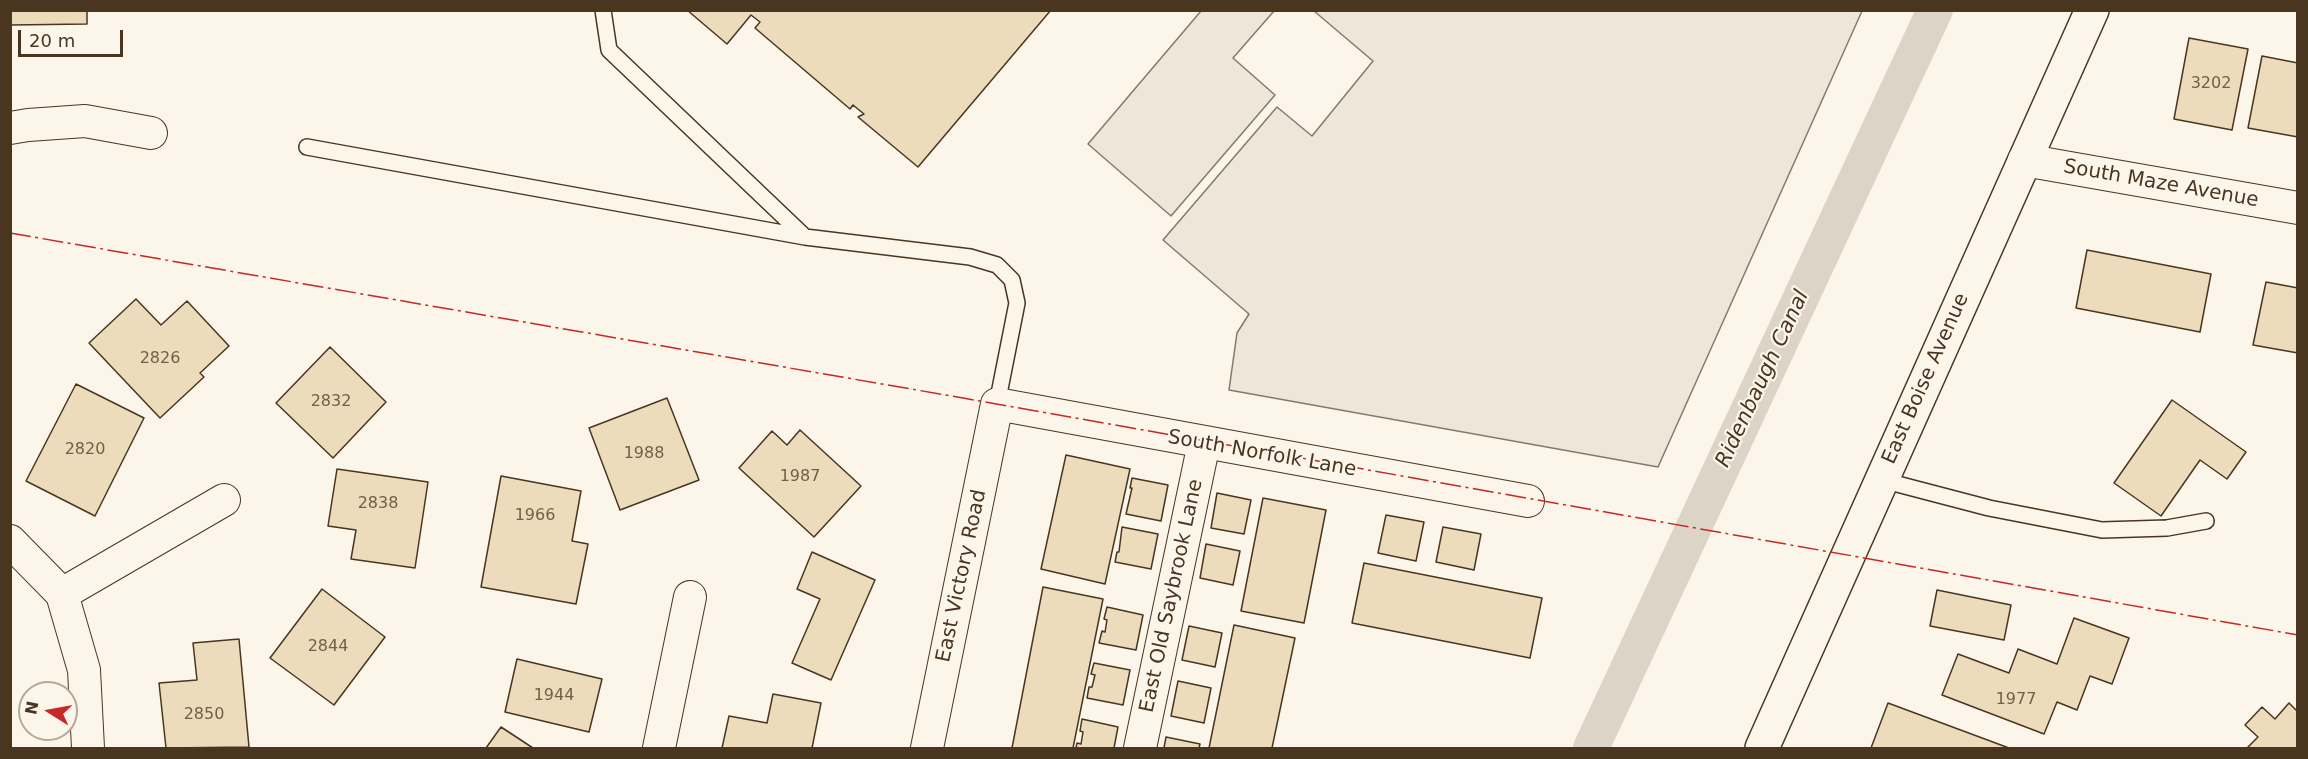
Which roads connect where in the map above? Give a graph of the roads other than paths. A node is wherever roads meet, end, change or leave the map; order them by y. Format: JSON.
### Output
{"nodes":[{"id":1,"x":603,"y":10,"type":"edge"},
{"id":2,"x":2092,"y":10,"type":"edge"},
{"id":3,"x":10,"y":128,"type":"edge"},
{"id":4,"x":151,"y":133,"type":"dead end"},
{"id":5,"x":307,"y":147,"type":"dead end"},
{"id":6,"x":2024,"y":160,"type":"junction"},
{"id":7,"x":2298,"y":208,"type":"edge"},
{"id":8,"x":805,"y":237,"type":"junction"},
{"id":9,"x":997,"y":404,"type":"junction"},
{"id":10,"x":1204,"y":443,"type":"junction"},
{"id":11,"x":1881,"y":480,"type":"junction"},
{"id":12,"x":224,"y":500,"type":"dead end"},
{"id":13,"x":1528,"y":501,"type":"dead end"},
{"id":14,"x":2206,"y":521,"type":"dead end"},
{"id":15,"x":10,"y":541,"type":"edge"},
{"id":16,"x":62,"y":594,"type":"junction"},
{"id":17,"x":690,"y":597,"type":"dead end"},
{"id":18,"x":88,"y":748,"type":"edge"},
{"id":19,"x":659,"y":748,"type":"edge"},
{"id":20,"x":927,"y":748,"type":"edge"},
{"id":21,"x":1140,"y":748,"type":"edge"},
{"id":22,"x":1762,"y":748,"type":"edge"}],
"edges":[{"from":1,"to":8,"type":"lane"},
{"from":2,"to":6,"type":"street","name":"East Boise Avenue"},
{"from":3,"to":4,"type":"street"},
{"from":5,"to":8,"type":"lane"},
{"from":6,"to":7,"type":"street","name":"South Maze Avenue"},
{"from":6,"to":11,"type":"street","name":"East Boise Avenue"},
{"from":8,"to":9,"type":"lane"},
{"from":9,"to":10,"type":"street","name":"South Norfolk Lane"},
{"from":9,"to":20,"type":"street","name":"East Victory Road"},
{"from":10,"to":13,"type":"street","name":"South Norfolk Lane"},
{"from":10,"to":21,"type":"street","name":"East Old Saybrook Lane"},
{"from":11,"to":14,"type":"lane"},
{"from":11,"to":22,"type":"street","name":"East Boise Avenue"},
{"from":12,"to":16,"type":"street"},
{"from":15,"to":16,"type":"street"},
{"from":16,"to":18,"type":"street"},
{"from":17,"to":19,"type":"street"}]}
